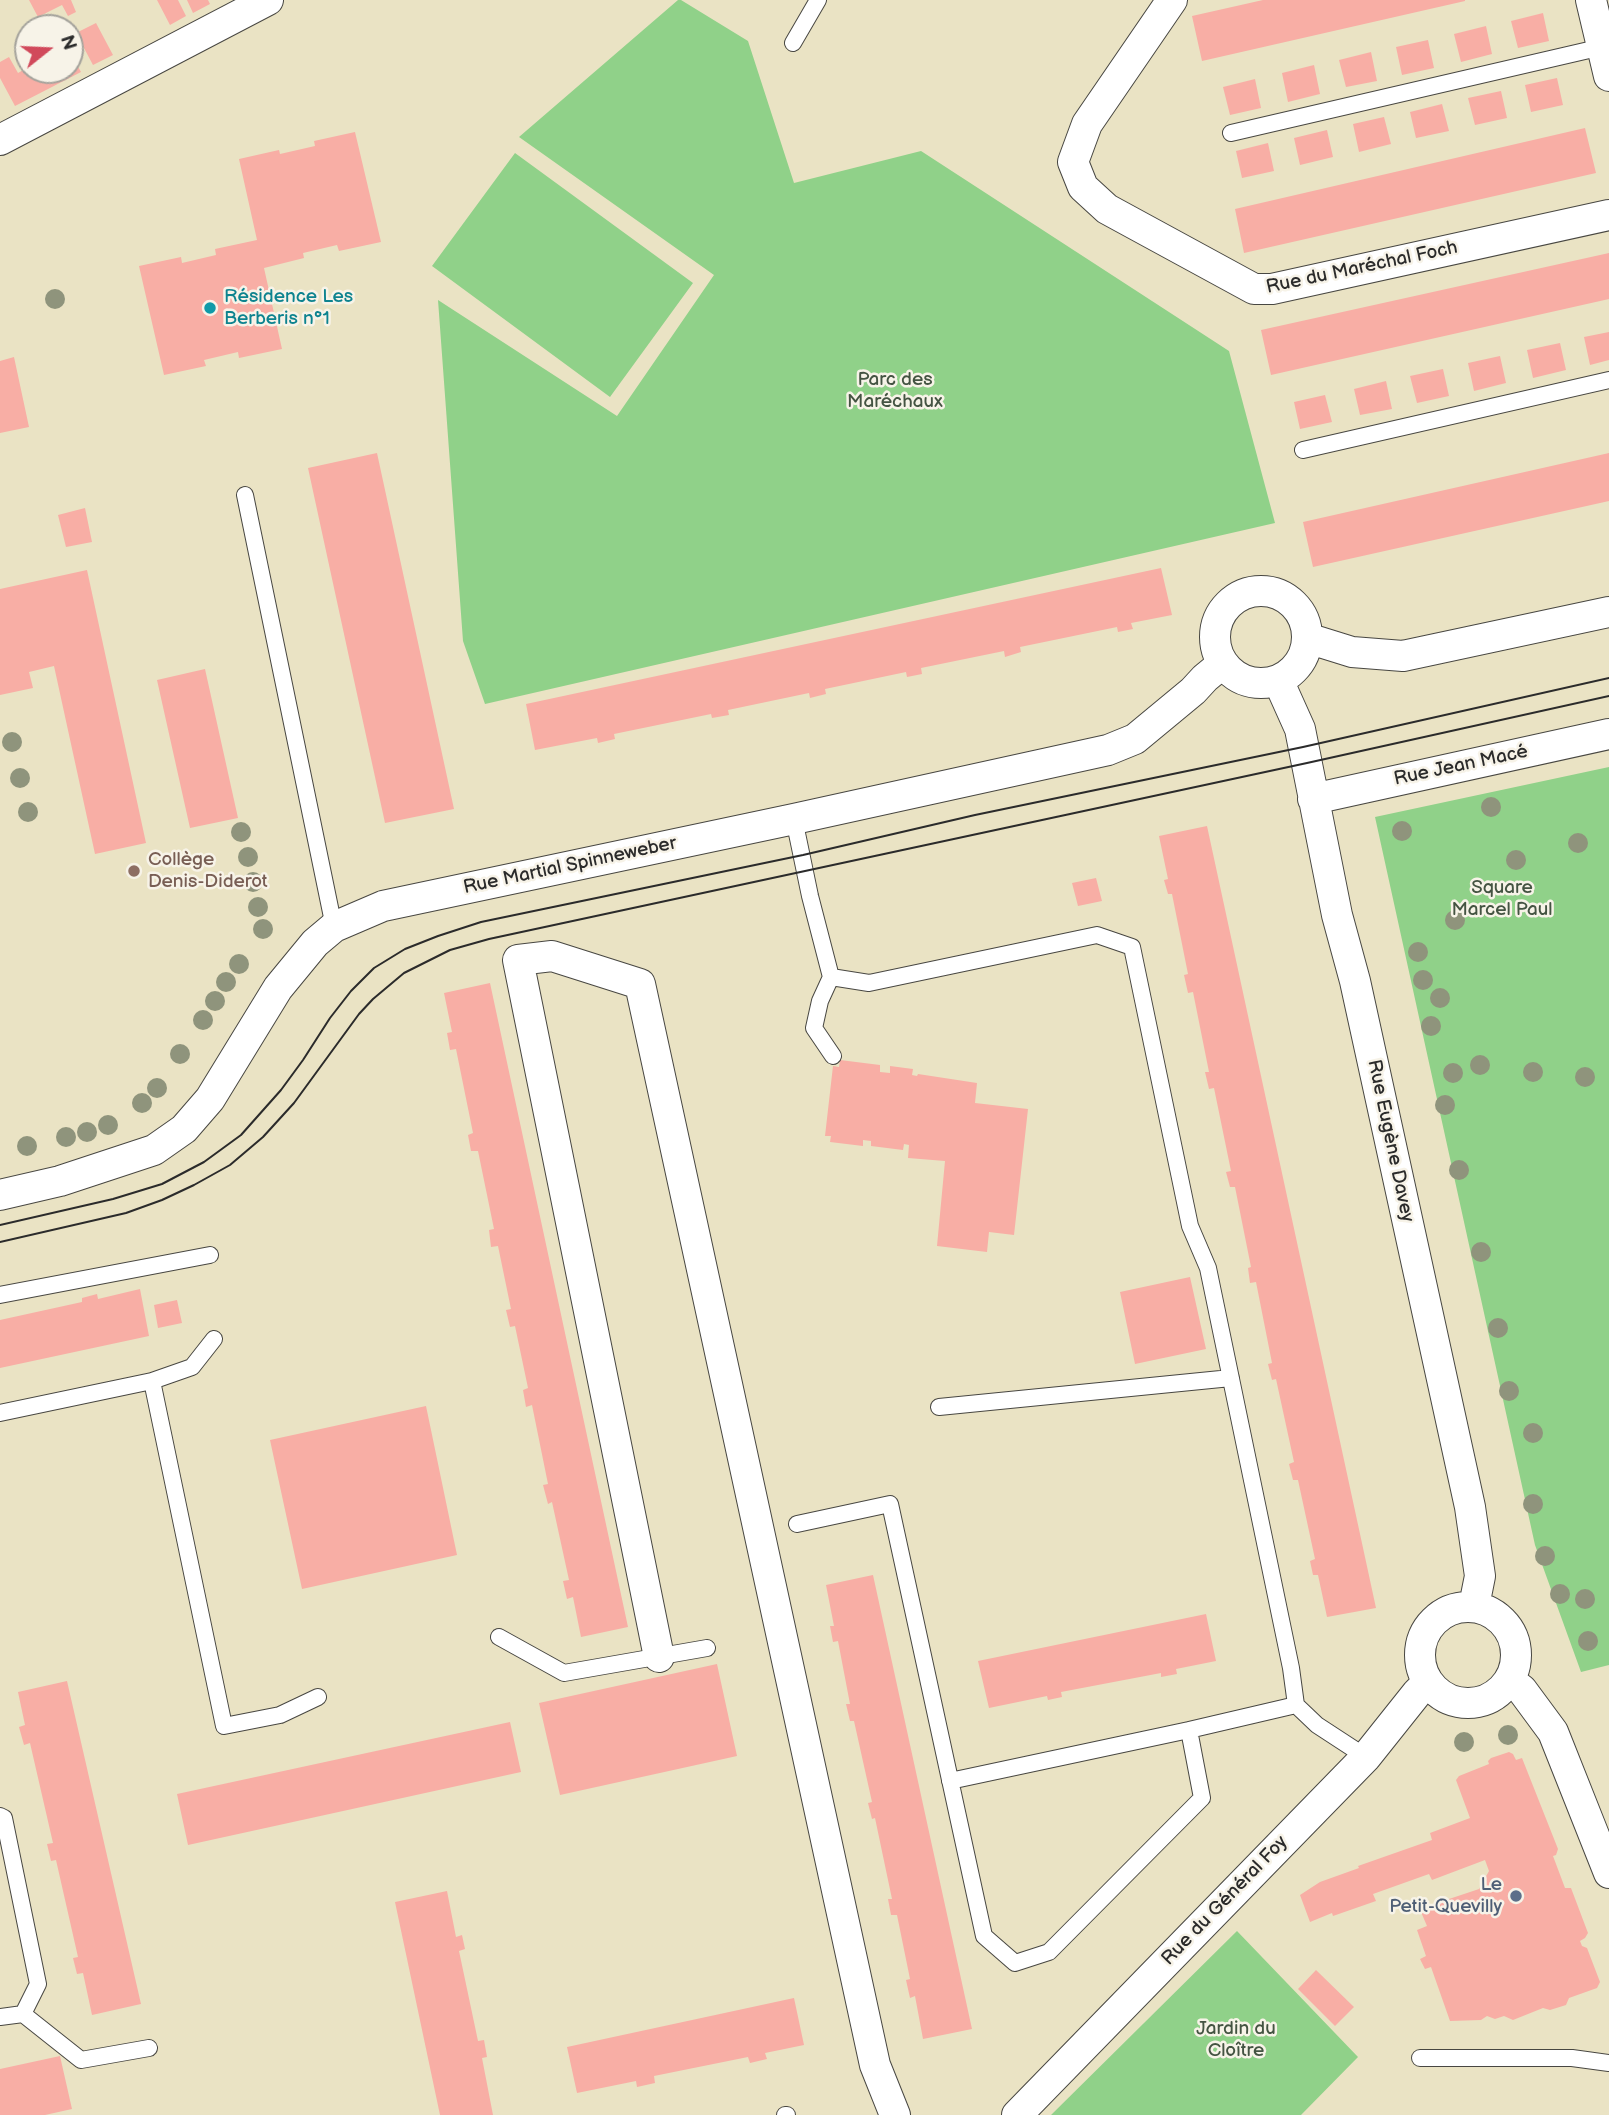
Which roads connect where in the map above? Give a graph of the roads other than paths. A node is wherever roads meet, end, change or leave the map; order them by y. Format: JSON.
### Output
{"nodes":[{"id":1,"x":268,"y":0,"type":"edge"},
{"id":2,"x":818,"y":0,"type":"edge"},
{"id":3,"x":1172,"y":0,"type":"edge"},
{"id":4,"x":1591,"y":0,"type":"edge"},
{"id":5,"x":793,"y":43,"type":"dead end"},
{"id":6,"x":1605,"y":43,"type":"edge"},
{"id":7,"x":1609,"y":76,"type":"edge"},
{"id":8,"x":1231,"y":133,"type":"dead end"},
{"id":9,"x":0,"y":140,"type":"edge"},
{"id":10,"x":1609,"y":215,"type":"edge"},
{"id":11,"x":1609,"y":380,"type":"edge"},
{"id":12,"x":1303,"y":450,"type":"dead end"},
{"id":13,"x":245,"y":495,"type":"dead end"},
{"id":14,"x":1609,"y":612,"type":"edge"},
{"id":15,"x":1307,"y":638,"type":"junction"},
{"id":16,"x":1222,"y":664,"type":"junction"},
{"id":17,"x":1278,"y":680,"type":"junction"},
{"id":18,"x":1609,"y":734,"type":"edge"},
{"id":19,"x":1313,"y":799,"type":"junction"},
{"id":20,"x":794,"y":819,"type":"junction"},
{"id":21,"x":334,"y":927,"type":"junction"},
{"id":22,"x":831,"y":977,"type":"junction"},
{"id":23,"x":833,"y":1056,"type":"dead end"},
{"id":24,"x":0,"y":1195,"type":"edge"},
{"id":25,"x":209,"y":1255,"type":"dead end"},
{"id":26,"x":0,"y":1295,"type":"edge"},
{"id":27,"x":214,"y":1339,"type":"dead end"},
{"id":28,"x":1231,"y":1378,"type":"junction"},
{"id":29,"x":152,"y":1381,"type":"junction"},
{"id":30,"x":939,"y":1407,"type":"dead end"},
{"id":31,"x":0,"y":1413,"type":"edge"},
{"id":32,"x":797,"y":1524,"type":"dead end"},
{"id":33,"x":1474,"y":1606,"type":"junction"},
{"id":34,"x":499,"y":1637,"type":"dead end"},
{"id":35,"x":707,"y":1648,"type":"dead end"},
{"id":36,"x":659,"y":1657,"type":"junction"},
{"id":37,"x":1509,"y":1680,"type":"junction"},
{"id":38,"x":1428,"y":1682,"type":"junction"},
{"id":39,"x":318,"y":1697,"type":"dead end"},
{"id":40,"x":1296,"y":1705,"type":"junction"},
{"id":41,"x":1189,"y":1730,"type":"junction"},
{"id":42,"x":1366,"y":1757,"type":"junction"},
{"id":43,"x":950,"y":1781,"type":"junction"},
{"id":44,"x":0,"y":1816,"type":"edge"},
{"id":45,"x":1609,"y":1873,"type":"edge"},
{"id":46,"x":23,"y":2014,"type":"junction"},
{"id":47,"x":0,"y":2017,"type":"edge"},
{"id":48,"x":149,"y":2048,"type":"dead end"},
{"id":49,"x":1420,"y":2059,"type":"dead end"},
{"id":50,"x":1609,"y":2063,"type":"edge"},
{"id":51,"x":895,"y":2115,"type":"edge"},
{"id":52,"x":1017,"y":2115,"type":"edge"}],
"edges":[{"from":1,"to":9,"type":"street"},
{"from":2,"to":5,"type":"lane"},
{"from":3,"to":10,"type":"street","name":"Rue du Maréchal Foch"},
{"from":4,"to":6,"type":"street"},
{"from":6,"to":7,"type":"street"},
{"from":6,"to":8,"type":"lane"},
{"from":11,"to":12,"type":"lane"},
{"from":13,"to":21,"type":"lane"},
{"from":14,"to":15,"type":"street"},
{"from":15,"to":16,"type":"street"},
{"from":15,"to":17,"type":"street"},
{"from":16,"to":17,"type":"street"},
{"from":16,"to":20,"type":"street","name":"Rue Martial Spinneweber"},
{"from":17,"to":19,"type":"street","name":"Rue Eugène Davey"},
{"from":18,"to":19,"type":"street","name":"Rue Jean Macé"},
{"from":19,"to":33,"type":"street","name":"Rue Eugène Davey"},
{"from":20,"to":21,"type":"street","name":"Rue Martial Spinneweber"},
{"from":20,"to":22,"type":"lane"},
{"from":21,"to":24,"type":"street","name":"Rue Martial Spinneweber"},
{"from":22,"to":23,"type":"lane"},
{"from":22,"to":28,"type":"lane"},
{"from":25,"to":26,"type":"lane"},
{"from":27,"to":29,"type":"lane"},
{"from":28,"to":30,"type":"lane"},
{"from":28,"to":40,"type":"lane"},
{"from":29,"to":31,"type":"lane"},
{"from":29,"to":39,"type":"lane"},
{"from":32,"to":43,"type":"lane"},
{"from":33,"to":37,"type":"street"},
{"from":33,"to":38,"type":"street"},
{"from":34,"to":36,"type":"lane"},
{"from":35,"to":36,"type":"lane"},
{"from":36,"to":51,"type":"street"},
{"from":37,"to":38,"type":"street"},
{"from":37,"to":45,"type":"street"},
{"from":38,"to":42,"type":"street","name":"Rue du Général Foy"},
{"from":40,"to":41,"type":"lane"},
{"from":40,"to":42,"type":"lane"},
{"from":41,"to":43,"type":"lane"},
{"from":41,"to":43,"type":"lane"},
{"from":42,"to":52,"type":"street","name":"Rue du Général Foy"},
{"from":44,"to":46,"type":"lane"},
{"from":46,"to":47,"type":"lane"},
{"from":46,"to":48,"type":"lane"},
{"from":49,"to":50,"type":"lane"}]}
